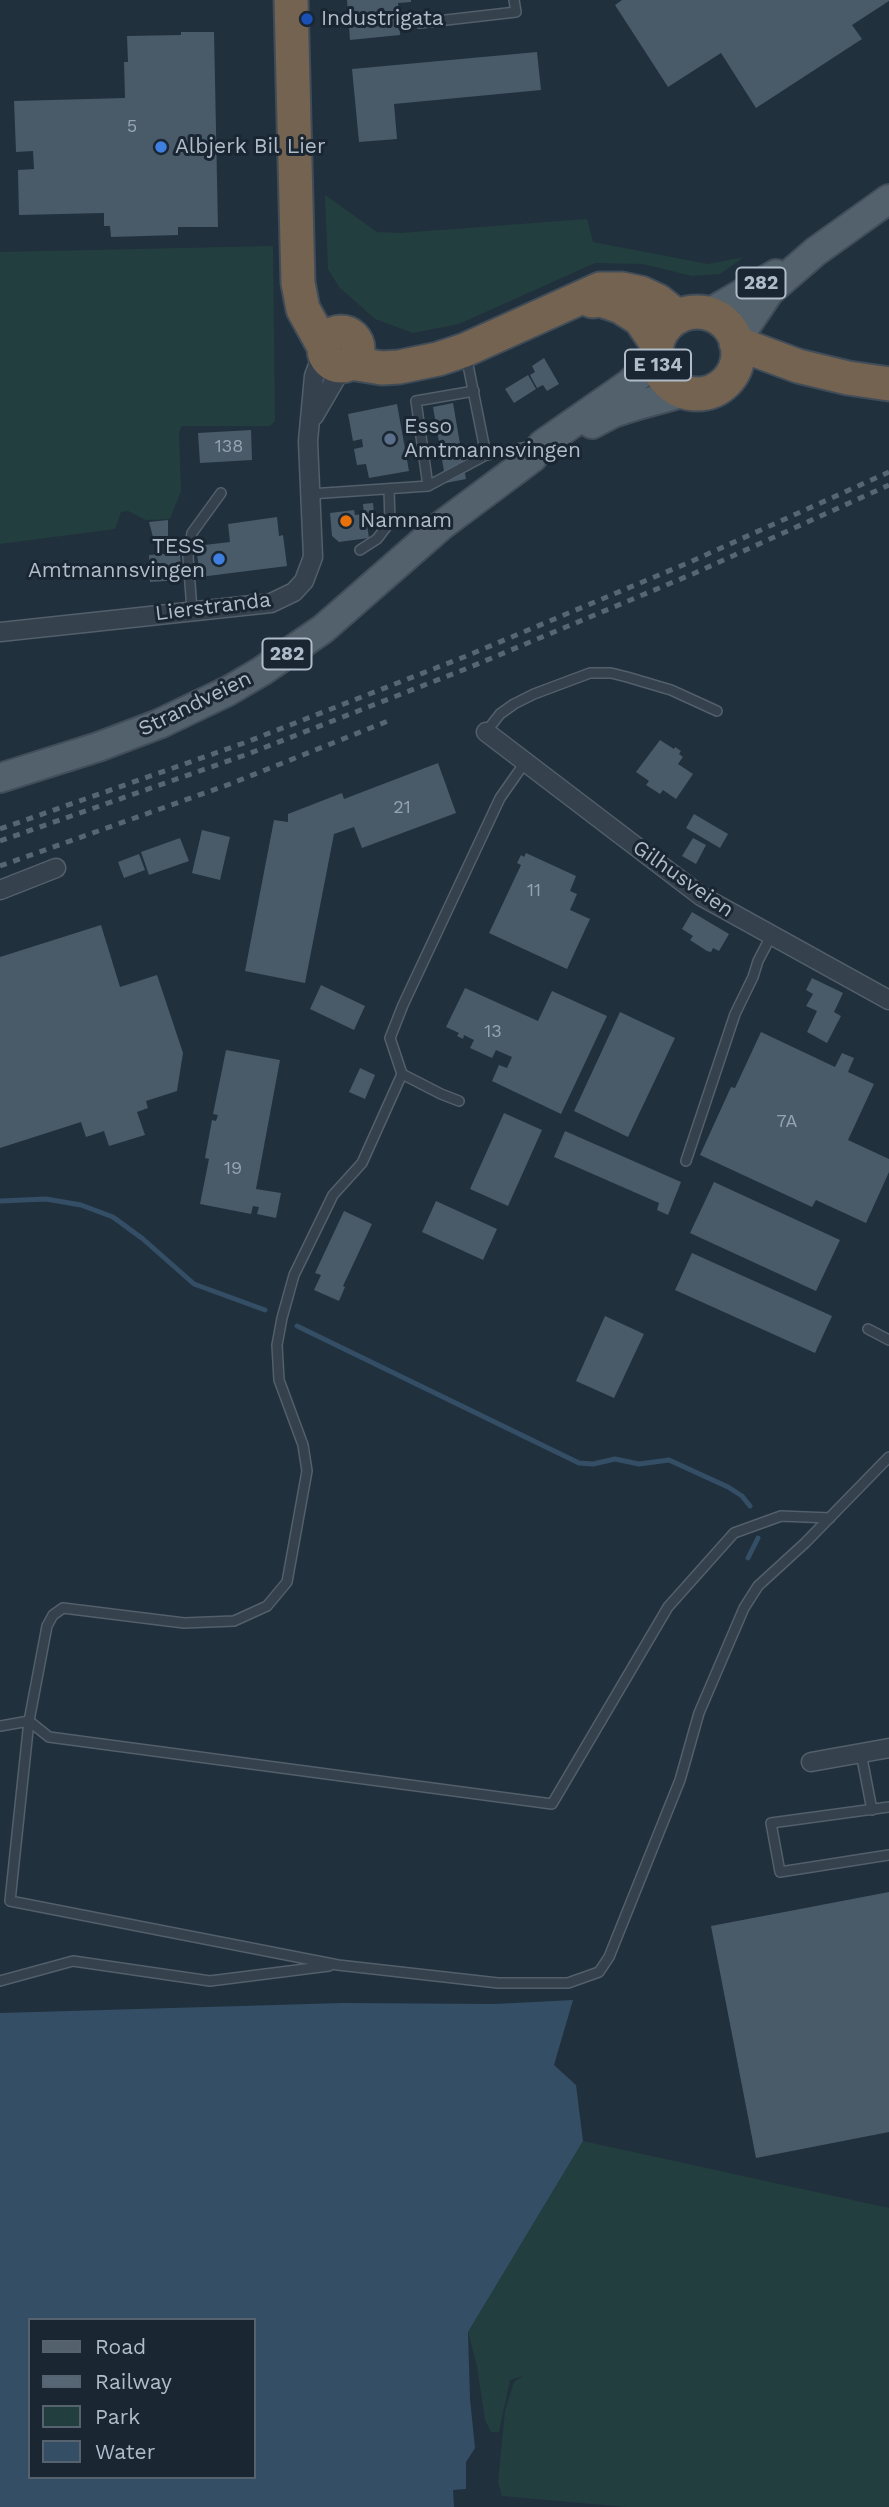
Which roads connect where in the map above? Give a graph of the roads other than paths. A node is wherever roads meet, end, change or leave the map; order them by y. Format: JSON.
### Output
{"nodes":[{"id":1,"x":291,"y":0,"type":"edge"},
{"id":2,"x":514,"y":0,"type":"edge"},
{"id":3,"x":419,"y":23,"type":"dead end"},
{"id":4,"x":889,"y":199,"type":"edge"},
{"id":5,"x":815,"y":252,"type":"junction"},
{"id":6,"x":575,"y":301,"type":"junction"},
{"id":7,"x":693,"y":315,"type":"junction"},
{"id":8,"x":736,"y":342,"type":"junction"},
{"id":9,"x":340,"y":350,"type":"junction"},
{"id":10,"x":465,"y":350,"type":"junction"},
{"id":11,"x":657,"y":352,"type":"junction"},
{"id":12,"x":848,"y":378,"type":"junction"},
{"id":13,"x":728,"y":379,"type":"junction"},
{"id":14,"x":889,"y":384,"type":"edge"},
{"id":15,"x":474,"y":391,"type":"junction"},
{"id":16,"x":686,"y":392,"type":"junction"},
{"id":17,"x":537,"y":451,"type":"junction"},
{"id":18,"x":486,"y":455,"type":"junction"},
{"id":19,"x":428,"y":486,"type":"junction"},
{"id":20,"x":389,"y":489,"type":"junction"},
{"id":21,"x":221,"y":493,"type":"dead end"},
{"id":22,"x":310,"y":494,"type":"junction"},
{"id":23,"x":360,"y":550,"type":"dead end"},
{"id":24,"x":192,"y":611,"type":"junction"},
{"id":25,"x":0,"y":632,"type":"edge"},
{"id":26,"x":717,"y":711,"type":"dead end"},
{"id":27,"x":486,"y":732,"type":"joint"},
{"id":28,"x":526,"y":761,"type":"junction"},
{"id":29,"x":0,"y":778,"type":"edge"},
{"id":30,"x":56,"y":868,"type":"dead end"},
{"id":31,"x":0,"y":890,"type":"edge"},
{"id":32,"x":771,"y":936,"type":"junction"},
{"id":33,"x":889,"y":1000,"type":"edge"},
{"id":34,"x":402,"y":1074,"type":"junction"},
{"id":35,"x":459,"y":1101,"type":"dead end"},
{"id":36,"x":686,"y":1161,"type":"dead end"},
{"id":37,"x":868,"y":1329,"type":"dead end"},
{"id":38,"x":889,"y":1340,"type":"edge"},
{"id":39,"x":889,"y":1457,"type":"edge"},
{"id":40,"x":830,"y":1518,"type":"junction"},
{"id":41,"x":29,"y":1721,"type":"junction"},
{"id":42,"x":0,"y":1726,"type":"edge"},
{"id":43,"x":889,"y":1748,"type":"edge"},
{"id":44,"x":861,"y":1753,"type":"junction"},
{"id":45,"x":811,"y":1762,"type":"dead end"},
{"id":46,"x":889,"y":1807,"type":"edge"},
{"id":47,"x":872,"y":1810,"type":"junction"},
{"id":48,"x":889,"y":1855,"type":"edge"},
{"id":49,"x":338,"y":1965,"type":"junction"},
{"id":50,"x":0,"y":1981,"type":"edge"}],
"edges":[{"from":1,"to":9,"type":"highway"},
{"from":2,"to":3,"type":"lane"},
{"from":4,"to":5,"type":"main road","number":"282"},
{"from":5,"to":7,"type":"main road","number":"282"},
{"from":5,"to":8,"type":"main road","number":"282"},
{"from":6,"to":7,"type":"highway","number":"E 134"},
{"from":6,"to":10,"type":"highway","number":"E 134"},
{"from":6,"to":11,"type":"highway","number":"E 134"},
{"from":7,"to":8,"type":"highway","number":"E 134"},
{"from":7,"to":11,"type":"highway","number":"E 134"},
{"from":8,"to":12,"type":"highway","number":"E 134"},
{"from":8,"to":13,"type":"highway"},
{"from":9,"to":10,"type":"highway","number":"E 134"},
{"from":9,"to":22,"type":"street","name":"Lierstranda"},
{"from":10,"to":15,"type":"lane"},
{"from":11,"to":16,"type":"highway","number":"E 134"},
{"from":11,"to":17,"type":"main road","name":"Strandveien","number":"282"},
{"from":12,"to":13,"type":"highway","number":"E 134"},
{"from":12,"to":14,"type":"highway","number":"E 134"},
{"from":13,"to":16,"type":"highway","number":"E 134"},
{"from":15,"to":18,"type":"lane"},
{"from":15,"to":19,"type":"lane"},
{"from":16,"to":17,"type":"main road","name":"Strandveien","number":"282"},
{"from":17,"to":18,"type":"lane"},
{"from":17,"to":29,"type":"main road","name":"Strandveien","number":"282"},
{"from":18,"to":19,"type":"lane"},
{"from":19,"to":20,"type":"lane"},
{"from":20,"to":22,"type":"lane"},
{"from":20,"to":23,"type":"lane"},
{"from":21,"to":24,"type":"lane"},
{"from":22,"to":24,"type":"street","name":"Lierstranda"},
{"from":24,"to":25,"type":"street","name":"Lierstranda"},
{"from":26,"to":27,"type":"lane"},
{"from":27,"to":28,"type":"street","name":"Gilhusveien"},
{"from":28,"to":32,"type":"street","name":"Gilhusveien"},
{"from":28,"to":34,"type":"lane"},
{"from":30,"to":31,"type":"street"},
{"from":32,"to":33,"type":"street","name":"Gilhusveien"},
{"from":32,"to":36,"type":"lane"},
{"from":34,"to":35,"type":"lane"},
{"from":34,"to":41,"type":"lane"},
{"from":37,"to":38,"type":"lane"},
{"from":39,"to":40,"type":"lane"},
{"from":40,"to":41,"type":"lane"},
{"from":40,"to":49,"type":"lane"},
{"from":41,"to":42,"type":"lane"},
{"from":41,"to":49,"type":"lane"},
{"from":43,"to":44,"type":"street"},
{"from":44,"to":45,"type":"street"},
{"from":44,"to":47,"type":"lane"},
{"from":46,"to":47,"type":"lane"},
{"from":47,"to":48,"type":"lane"},
{"from":49,"to":50,"type":"lane"}]}
